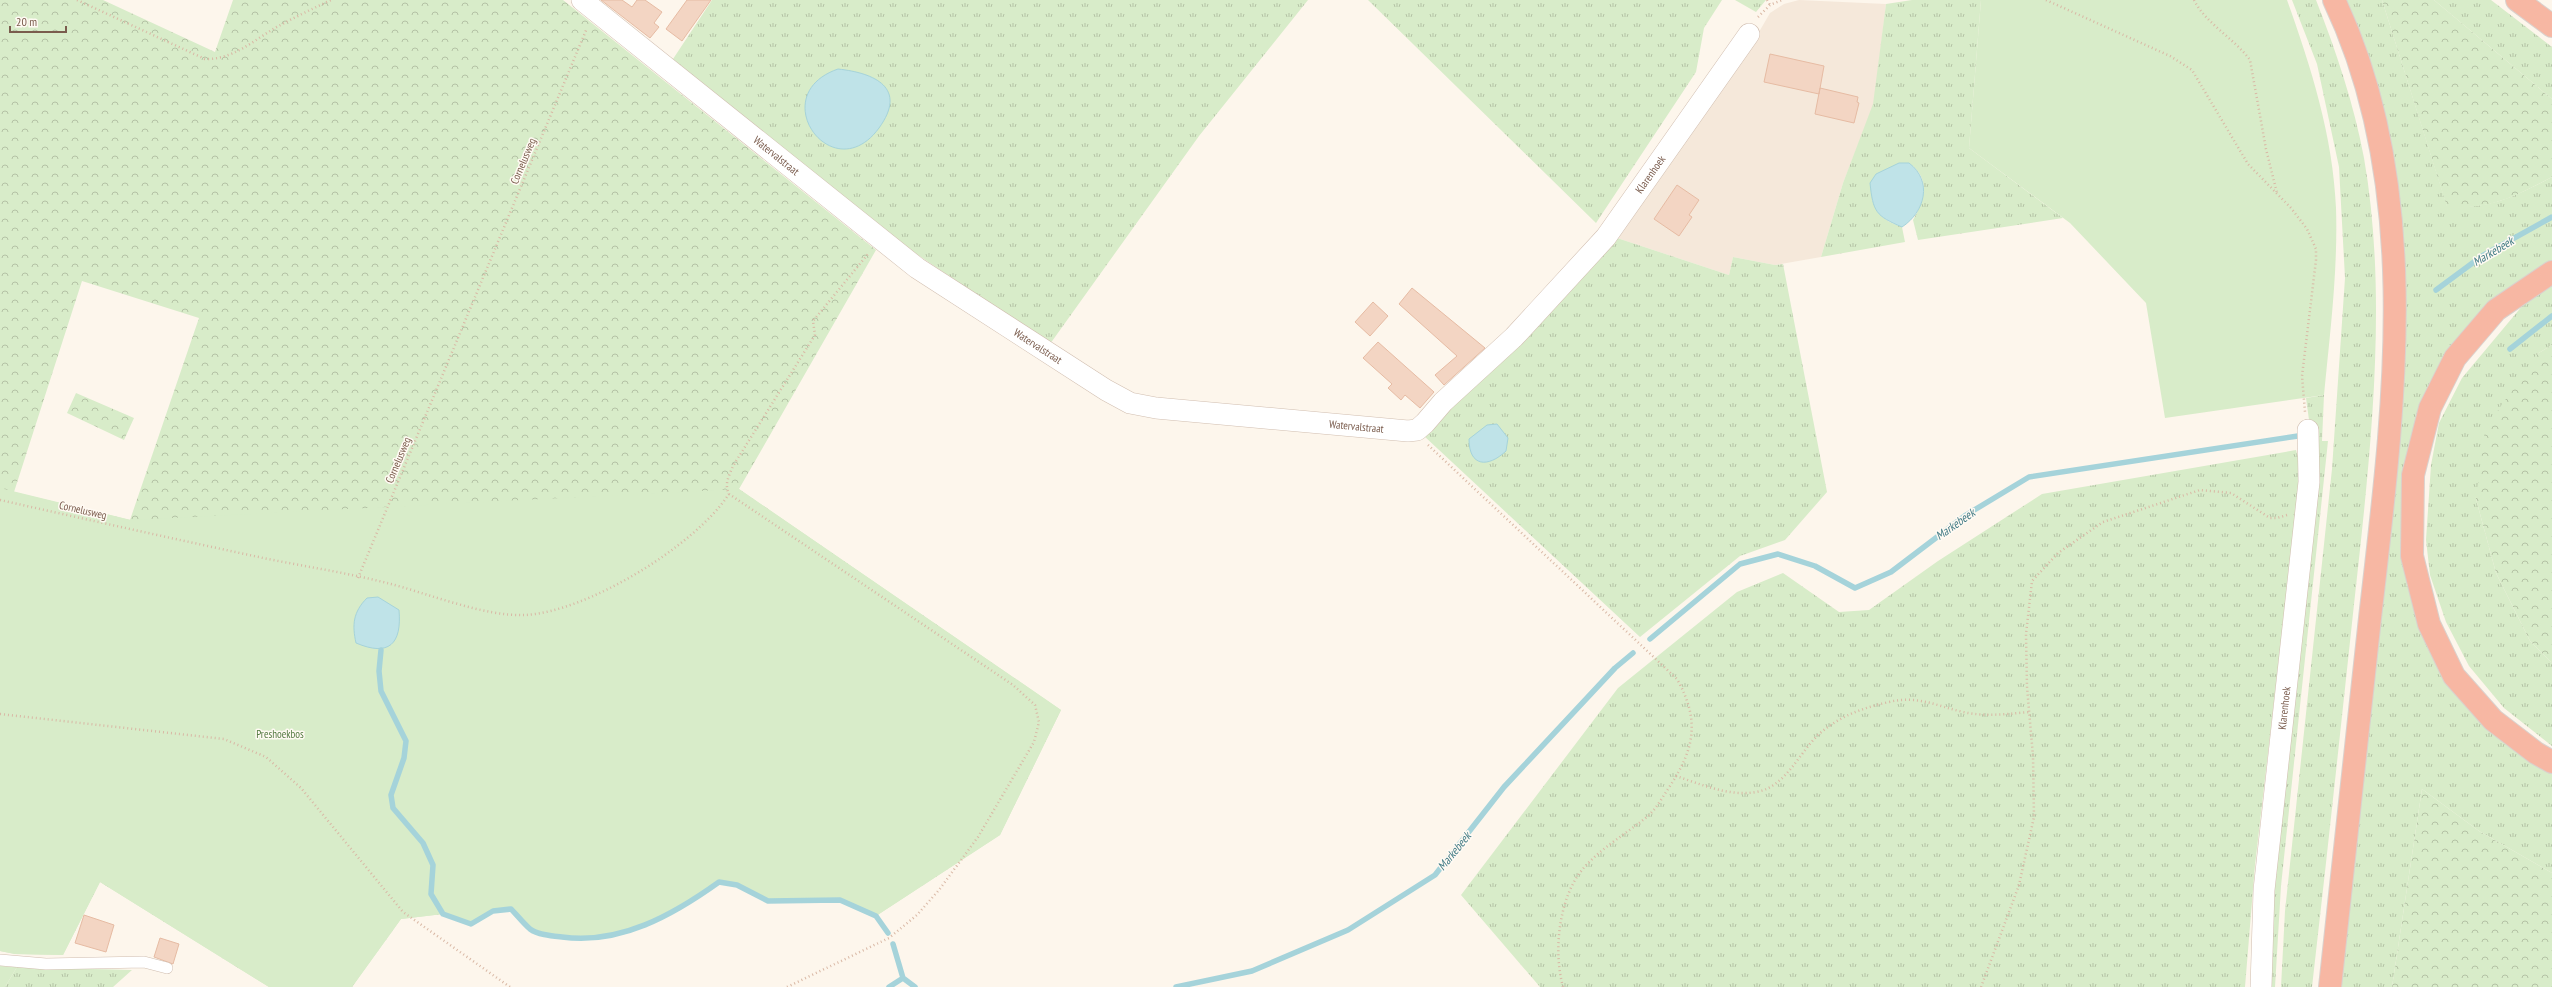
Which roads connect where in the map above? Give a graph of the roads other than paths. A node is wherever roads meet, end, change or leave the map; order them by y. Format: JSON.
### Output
{"nodes":[{"id":1,"x":2334,"y":0,"type":"edge"},
{"id":2,"x":2516,"y":0,"type":"edge"},
{"id":3,"x":588,"y":5,"type":"edge"},
{"id":4,"x":2552,"y":26,"type":"edge"},
{"id":5,"x":1748,"y":34,"type":"dead end"},
{"id":6,"x":2552,"y":272,"type":"edge"},
{"id":7,"x":1417,"y":430,"type":"joint"},
{"id":8,"x":2308,"y":430,"type":"road end"},
{"id":9,"x":2552,"y":762,"type":"edge"},
{"id":10,"x":0,"y":960,"type":"edge"},
{"id":11,"x":167,"y":968,"type":"dead end"},
{"id":12,"x":2261,"y":987,"type":"edge"},
{"id":13,"x":2330,"y":987,"type":"edge"}],
"edges":[{"from":1,"to":13,"type":"highway"},
{"from":2,"to":4,"type":"highway"},
{"from":3,"to":7,"type":"street","name":"Watervalstraat"},
{"from":5,"to":7,"type":"street","name":"Klarenhoek"},
{"from":6,"to":9,"type":"highway"},
{"from":8,"to":12,"type":"street","name":"Klarenhoek"},
{"from":10,"to":11,"type":"lane"}]}
